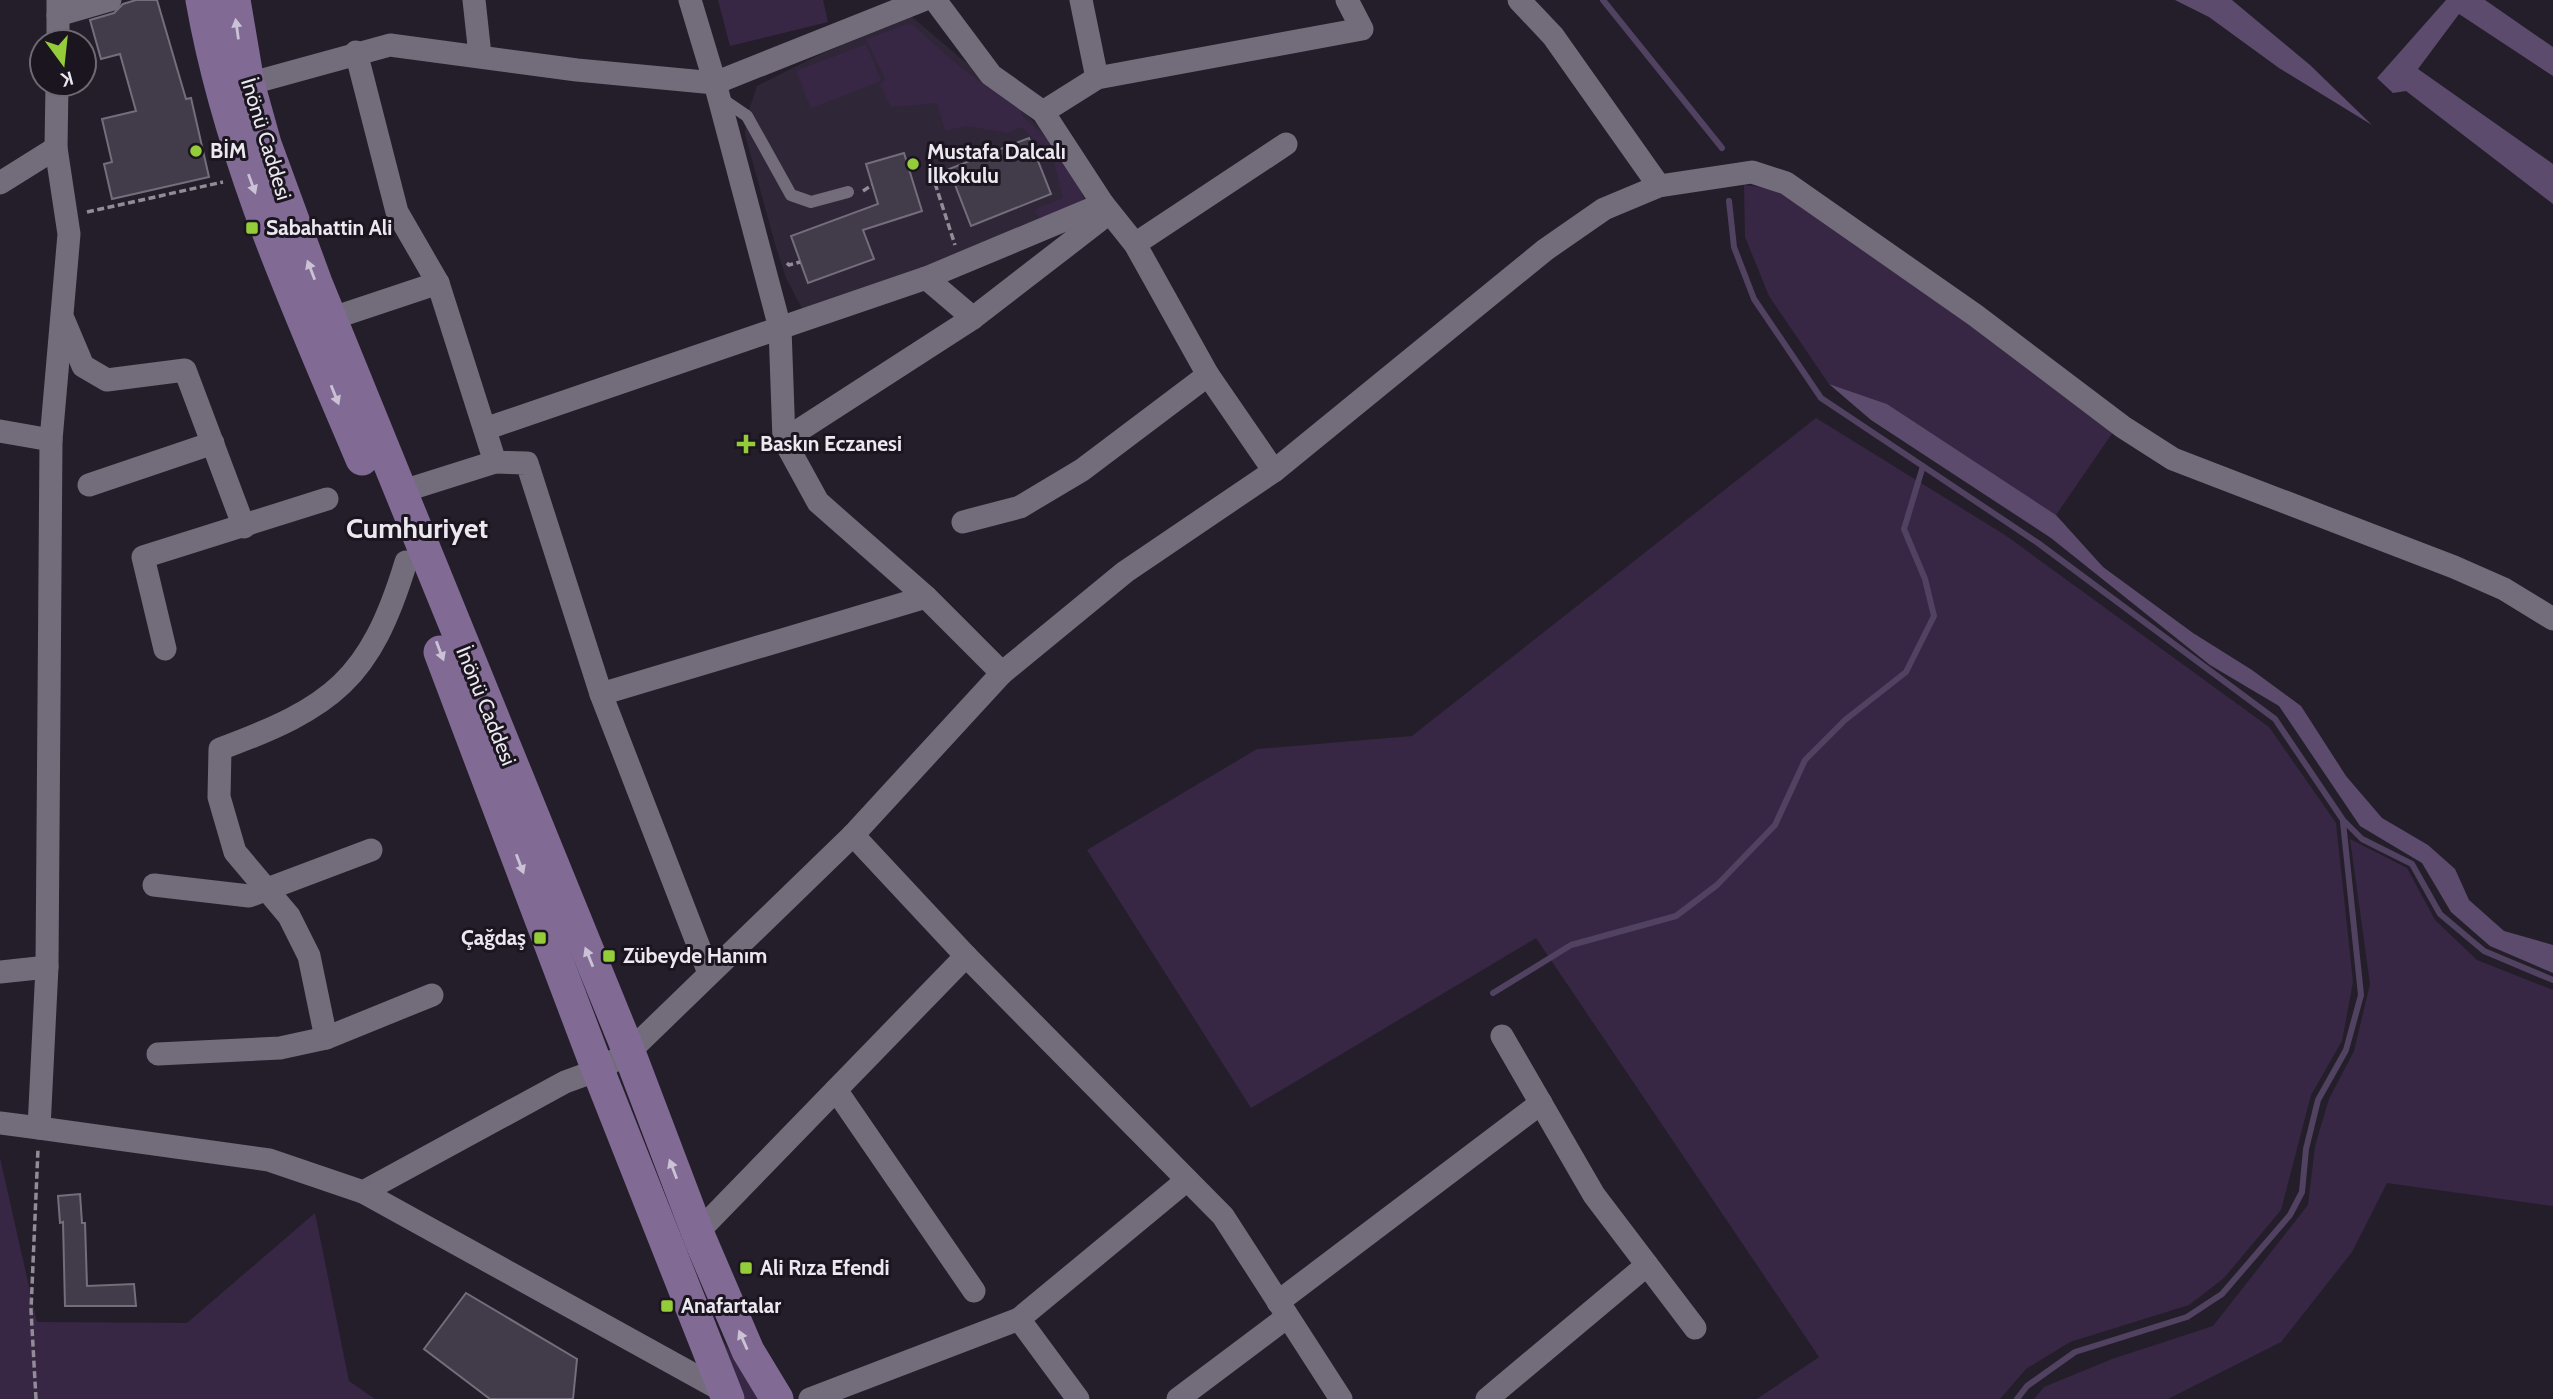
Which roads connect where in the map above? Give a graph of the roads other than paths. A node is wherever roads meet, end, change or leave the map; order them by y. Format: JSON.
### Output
{"nodes":[{"id":1,"x":110,"y":0,"type":"edge"},
{"id":2,"x":202,"y":0,"type":"edge"},
{"id":3,"x":234,"y":0,"type":"edge"},
{"id":4,"x":474,"y":0,"type":"edge"},
{"id":5,"x":690,"y":0,"type":"edge"},
{"id":6,"x":923,"y":0,"type":"edge"},
{"id":7,"x":935,"y":0,"type":"edge"},
{"id":8,"x":1081,"y":0,"type":"edge"},
{"id":9,"x":1347,"y":0,"type":"edge"},
{"id":10,"x":1519,"y":0,"type":"edge"},
{"id":11,"x":58,"y":8,"type":"edge"},
{"id":12,"x":58,"y":28,"type":"edge"},
{"id":13,"x":356,"y":52,"type":"junction"},
{"id":14,"x":480,"y":55,"type":"junction"},
{"id":15,"x":1097,"y":78,"type":"junction"},
{"id":16,"x":234,"y":88,"type":"junction"},
{"id":17,"x":717,"y":90,"type":"junction"},
{"id":18,"x":57,"y":98,"type":"edge"},
{"id":19,"x":1043,"y":112,"type":"junction"},
{"id":20,"x":1286,"y":144,"type":"dead end"},
{"id":21,"x":55,"y":148,"type":"junction"},
{"id":22,"x":0,"y":183,"type":"edge"},
{"id":23,"x":1660,"y":186,"type":"junction"},
{"id":24,"x":848,"y":192,"type":"dead end"},
{"id":25,"x":1106,"y":209,"type":"junction"},
{"id":26,"x":1135,"y":244,"type":"junction"},
{"id":27,"x":926,"y":278,"type":"junction"},
{"id":28,"x":438,"y":283,"type":"junction"},
{"id":29,"x":62,"y":316,"type":"junction"},
{"id":30,"x":973,"y":318,"type":"junction"},
{"id":31,"x":330,"y":319,"type":"junction"},
{"id":32,"x":780,"y":328,"type":"junction"},
{"id":33,"x":1208,"y":375,"type":"junction"},
{"id":34,"x":485,"y":429,"type":"junction"},
{"id":35,"x":0,"y":431,"type":"edge"},
{"id":36,"x":51,"y":440,"type":"junction"},
{"id":37,"x":784,"y":440,"type":"junction"},
{"id":38,"x":213,"y":443,"type":"junction"},
{"id":39,"x":495,"y":462,"type":"junction"},
{"id":40,"x":1274,"y":471,"type":"junction"},
{"id":41,"x":89,"y":485,"type":"dead end"},
{"id":42,"x":400,"y":492,"type":"junction"},
{"id":43,"x":327,"y":499,"type":"dead end"},
{"id":44,"x":963,"y":522,"type":"dead end"},
{"id":45,"x":244,"y":527,"type":"junction"},
{"id":46,"x":406,"y":562,"type":"junction"},
{"id":47,"x":926,"y":597,"type":"junction"},
{"id":48,"x":2553,"y":619,"type":"edge"},
{"id":49,"x":165,"y":649,"type":"dead end"},
{"id":50,"x":1002,"y":673,"type":"junction"},
{"id":51,"x":601,"y":694,"type":"junction"},
{"id":52,"x":853,"y":835,"type":"junction"},
{"id":53,"x":371,"y":850,"type":"dead end"},
{"id":54,"x":154,"y":886,"type":"dead end"},
{"id":55,"x":267,"y":889,"type":"junction"},
{"id":56,"x":966,"y":956,"type":"junction"},
{"id":57,"x":47,"y":967,"type":"junction"},
{"id":58,"x":0,"y":972,"type":"edge"},
{"id":59,"x":709,"y":973,"type":"junction"},
{"id":60,"x":432,"y":995,"type":"dead end"},
{"id":61,"x":1502,"y":1036,"type":"dead end"},
{"id":62,"x":326,"y":1038,"type":"junction"},
{"id":63,"x":629,"y":1052,"type":"junction"},
{"id":64,"x":159,"y":1054,"type":"dead end"},
{"id":65,"x":598,"y":1070,"type":"junction"},
{"id":66,"x":836,"y":1090,"type":"junction"},
{"id":67,"x":1541,"y":1103,"type":"junction"},
{"id":68,"x":0,"y":1123,"type":"edge"},
{"id":69,"x":39,"y":1128,"type":"junction"},
{"id":70,"x":1187,"y":1180,"type":"junction"},
{"id":71,"x":363,"y":1192,"type":"junction"},
{"id":72,"x":698,"y":1232,"type":"junction"},
{"id":73,"x":1647,"y":1265,"type":"junction"},
{"id":74,"x":974,"y":1291,"type":"dead end"},
{"id":75,"x":1283,"y":1309,"type":"junction"},
{"id":76,"x":1019,"y":1319,"type":"junction"},
{"id":77,"x":1695,"y":1328,"type":"dead end"},
{"id":78,"x":727,"y":1396,"type":"edge"},
{"id":79,"x":777,"y":1399,"type":"edge"},
{"id":80,"x":810,"y":1399,"type":"edge"},
{"id":81,"x":1078,"y":1399,"type":"edge"},
{"id":82,"x":1178,"y":1399,"type":"edge"},
{"id":83,"x":1341,"y":1399,"type":"edge"},
{"id":84,"x":1487,"y":1399,"type":"edge"}],
"edges":[{"from":1,"to":11,"type":"street"},
{"from":2,"to":16,"type":"main road","name":"İnönü Caddesi"},
{"from":16,"to":3,"type":"main road","name":"İnönü Caddesi","one_way":true},
{"from":4,"to":14,"type":"street"},
{"from":5,"to":17,"type":"street"},
{"from":6,"to":17,"type":"street"},
{"from":7,"to":19,"type":"street"},
{"from":8,"to":15,"type":"street"},
{"from":9,"to":15,"type":"street"},
{"from":10,"to":23,"type":"street"},
{"from":11,"to":12,"type":"street"},
{"from":13,"to":14,"type":"street"},
{"from":13,"to":16,"type":"street"},
{"from":13,"to":28,"type":"street"},
{"from":14,"to":17,"type":"street"},
{"from":15,"to":19,"type":"street"},
{"from":31,"to":16,"type":"main road","name":"İnönü Caddesi","one_way":true},
{"from":16,"to":46,"type":"main road","name":"İnönü Caddesi","one_way":true},
{"from":17,"to":24,"type":"lane"},
{"from":17,"to":32,"type":"street"},
{"from":18,"to":21,"type":"street"},
{"from":19,"to":25,"type":"street"},
{"from":20,"to":26,"type":"street"},
{"from":21,"to":22,"type":"street"},
{"from":21,"to":29,"type":"street"},
{"from":23,"to":40,"type":"street"},
{"from":23,"to":48,"type":"street"},
{"from":25,"to":26,"type":"street"},
{"from":25,"to":27,"type":"street"},
{"from":25,"to":30,"type":"street"},
{"from":26,"to":33,"type":"street"},
{"from":27,"to":30,"type":"street"},
{"from":27,"to":32,"type":"street"},
{"from":28,"to":31,"type":"street"},
{"from":28,"to":34,"type":"street"},
{"from":29,"to":36,"type":"street"},
{"from":29,"to":38,"type":"street"},
{"from":30,"to":37,"type":"street"},
{"from":31,"to":42,"type":"main road","name":"İnönü Caddesi"},
{"from":32,"to":34,"type":"street"},
{"from":32,"to":37,"type":"street"},
{"from":33,"to":40,"type":"street"},
{"from":33,"to":44,"type":"street"},
{"from":34,"to":39,"type":"street"},
{"from":35,"to":36,"type":"street"},
{"from":36,"to":57,"type":"street"},
{"from":37,"to":47,"type":"street"},
{"from":38,"to":41,"type":"street"},
{"from":38,"to":45,"type":"street"},
{"from":39,"to":42,"type":"street"},
{"from":39,"to":51,"type":"street"},
{"from":40,"to":50,"type":"street"},
{"from":63,"to":42,"type":"main road","name":"İnönü Caddesi","one_way":true},
{"from":43,"to":45,"type":"street"},
{"from":45,"to":49,"type":"street"},
{"from":46,"to":55,"type":"street"},
{"from":46,"to":65,"type":"main road","name":"İnönü Caddesi","one_way":true},
{"from":47,"to":50,"type":"street"},
{"from":47,"to":51,"type":"street"},
{"from":50,"to":52,"type":"street"},
{"from":51,"to":59,"type":"street"},
{"from":52,"to":56,"type":"street"},
{"from":52,"to":59,"type":"street"},
{"from":53,"to":55,"type":"street"},
{"from":54,"to":55,"type":"street"},
{"from":55,"to":62,"type":"street"},
{"from":56,"to":66,"type":"street"},
{"from":56,"to":70,"type":"street"},
{"from":57,"to":58,"type":"street"},
{"from":57,"to":69,"type":"street"},
{"from":59,"to":63,"type":"street"},
{"from":60,"to":62,"type":"street"},
{"from":61,"to":67,"type":"street"},
{"from":62,"to":64,"type":"street"},
{"from":63,"to":65,"type":"street"},
{"from":72,"to":63,"type":"main road","name":"İnönü Caddesi","one_way":true},
{"from":65,"to":71,"type":"street"},
{"from":65,"to":78,"type":"main road","name":"İnönü Caddesi"},
{"from":66,"to":72,"type":"street"},
{"from":66,"to":74,"type":"street"},
{"from":67,"to":73,"type":"street"},
{"from":67,"to":75,"type":"street"},
{"from":68,"to":69,"type":"street"},
{"from":69,"to":71,"type":"street"},
{"from":70,"to":75,"type":"street"},
{"from":70,"to":76,"type":"street"},
{"from":71,"to":78,"type":"street"},
{"from":79,"to":72,"type":"main road","name":"İnönü Caddesi","one_way":true},
{"from":73,"to":77,"type":"street"},
{"from":73,"to":84,"type":"street"},
{"from":75,"to":82,"type":"street"},
{"from":75,"to":83,"type":"street"},
{"from":76,"to":80,"type":"street"},
{"from":76,"to":81,"type":"street"}]}
